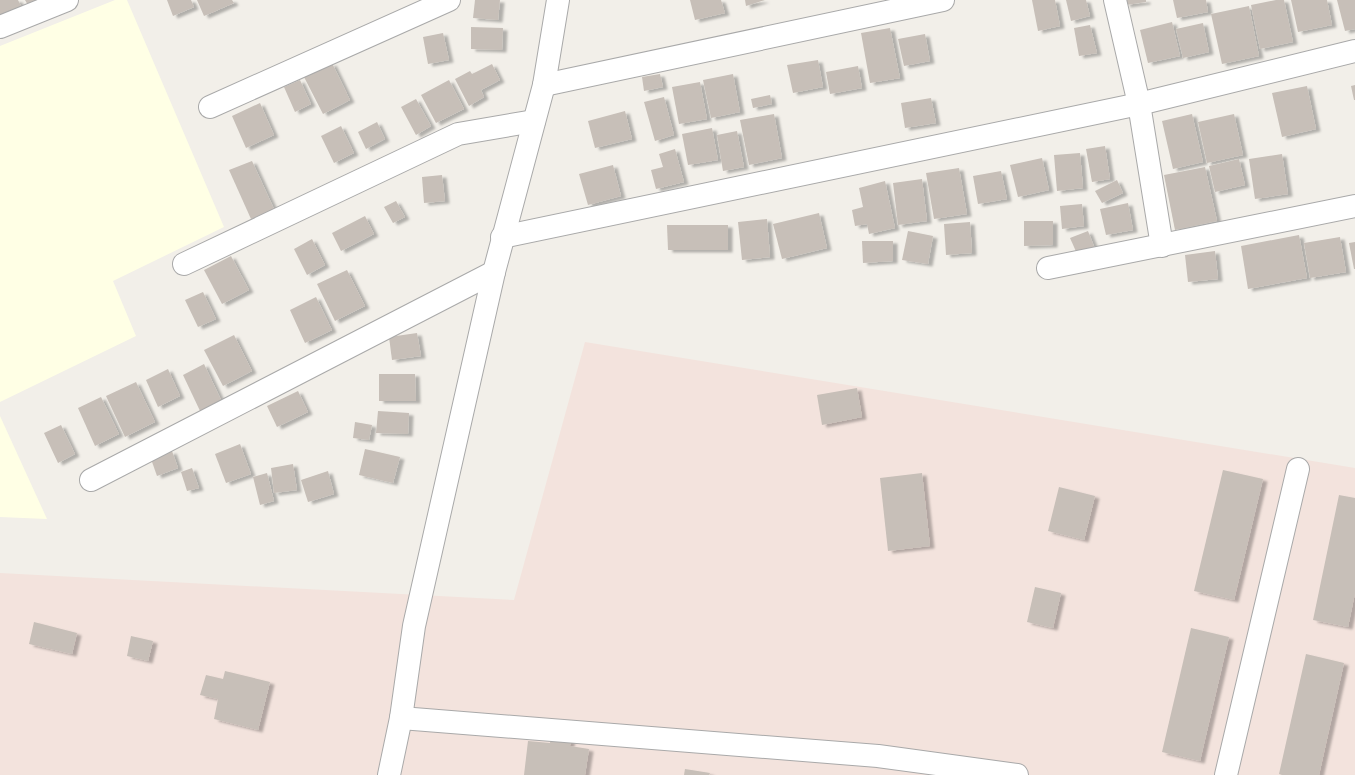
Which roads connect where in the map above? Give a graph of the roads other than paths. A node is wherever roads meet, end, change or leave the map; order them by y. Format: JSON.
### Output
{"nodes":[{"id":1,"x":67,"y":0,"type":"edge"},
{"id":2,"x":450,"y":0,"type":"edge"},
{"id":3,"x":558,"y":0,"type":"edge"},
{"id":4,"x":943,"y":0,"type":"edge"},
{"id":5,"x":1115,"y":0,"type":"edge"},
{"id":6,"x":0,"y":27,"type":"edge"},
{"id":7,"x":1355,"y":51,"type":"edge"},
{"id":8,"x":544,"y":84,"type":"junction"},
{"id":9,"x":1138,"y":104,"type":"junction"},
{"id":10,"x":210,"y":107,"type":"dead end"},
{"id":11,"x":534,"y":121,"type":"junction"},
{"id":12,"x":1355,"y":206,"type":"edge"},
{"id":13,"x":502,"y":237,"type":"junction"},
{"id":14,"x":1162,"y":246,"type":"junction"},
{"id":15,"x":184,"y":264,"type":"dead end"},
{"id":16,"x":1048,"y":268,"type":"dead end"},
{"id":17,"x":494,"y":272,"type":"junction"},
{"id":18,"x":1298,"y":469,"type":"dead end"},
{"id":19,"x":91,"y":480,"type":"dead end"},
{"id":20,"x":401,"y":718,"type":"junction"},
{"id":21,"x":390,"y":775,"type":"edge"},
{"id":22,"x":1017,"y":775,"type":"edge"},
{"id":23,"x":1226,"y":775,"type":"edge"}],
"edges":[{"from":1,"to":6,"type":"street"},
{"from":2,"to":10,"type":"street"},
{"from":3,"to":8,"type":"street"},
{"from":4,"to":8,"type":"street"},
{"from":5,"to":9,"type":"street"},
{"from":7,"to":9,"type":"street"},
{"from":8,"to":11,"type":"street"},
{"from":9,"to":13,"type":"street"},
{"from":9,"to":14,"type":"street"},
{"from":11,"to":13,"type":"street"},
{"from":11,"to":15,"type":"street"},
{"from":12,"to":14,"type":"street"},
{"from":13,"to":17,"type":"street"},
{"from":14,"to":16,"type":"street"},
{"from":17,"to":19,"type":"street"},
{"from":17,"to":20,"type":"street"},
{"from":18,"to":23,"type":"street"},
{"from":20,"to":21,"type":"street"},
{"from":20,"to":22,"type":"street"}]}
